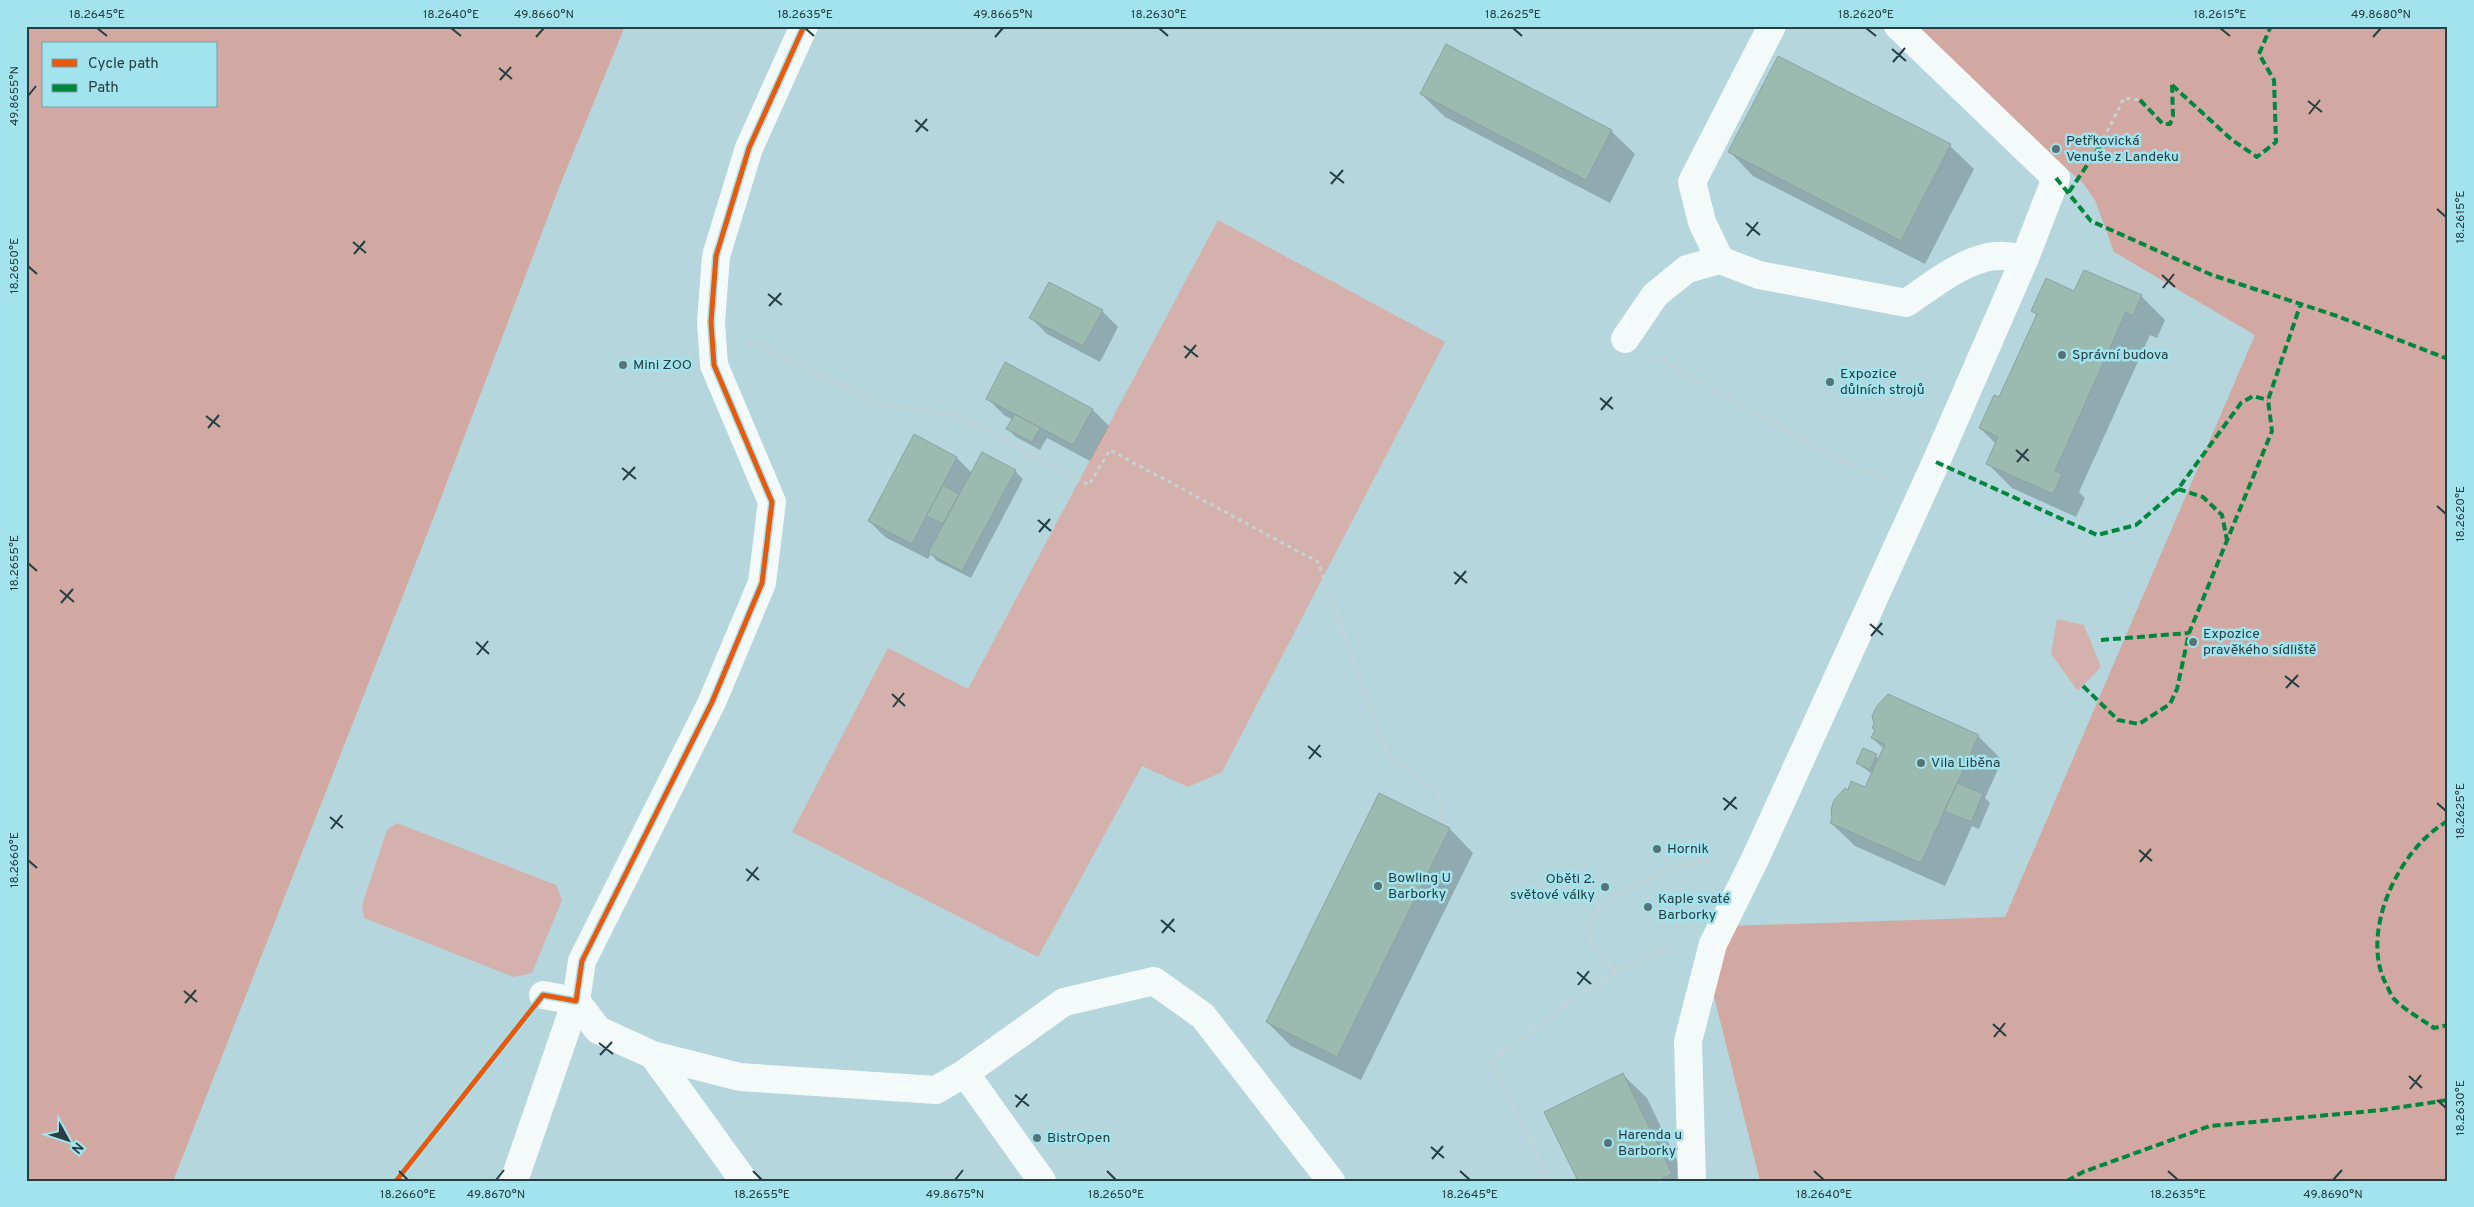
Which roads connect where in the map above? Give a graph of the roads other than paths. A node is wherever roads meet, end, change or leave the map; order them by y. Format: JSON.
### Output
{"nodes":[{"id":1,"x":804,"y":26,"type":"edge"},
{"id":2,"x":1772,"y":26,"type":"edge"},
{"id":3,"x":1898,"y":26,"type":"edge"},
{"id":4,"x":2025,"y":258,"type":"junction"},
{"id":5,"x":1720,"y":260,"type":"junction"},
{"id":6,"x":1625,"y":340,"type":"road end"},
{"id":7,"x":543,"y":995,"type":"dead end"},
{"id":8,"x":576,"y":1001,"type":"junction"},
{"id":9,"x":653,"y":1055,"type":"junction"},
{"id":10,"x":965,"y":1073,"type":"junction"},
{"id":11,"x":514,"y":1181,"type":"edge"},
{"id":12,"x":744,"y":1181,"type":"edge"},
{"id":13,"x":1042,"y":1181,"type":"edge"},
{"id":14,"x":1330,"y":1181,"type":"edge"},
{"id":15,"x":1692,"y":1181,"type":"edge"}],
"edges":[{"from":1,"to":8,"type":"lane"},
{"from":2,"to":5,"type":"lane"},
{"from":3,"to":4,"type":"lane"},
{"from":4,"to":5,"type":"lane"},
{"from":4,"to":15,"type":"lane"},
{"from":5,"to":6,"type":"lane"},
{"from":7,"to":8,"type":"lane"},
{"from":8,"to":9,"type":"lane"},
{"from":8,"to":11,"type":"lane"},
{"from":9,"to":10,"type":"lane"},
{"from":9,"to":12,"type":"lane"},
{"from":10,"to":13,"type":"lane"},
{"from":10,"to":14,"type":"lane"}]}
